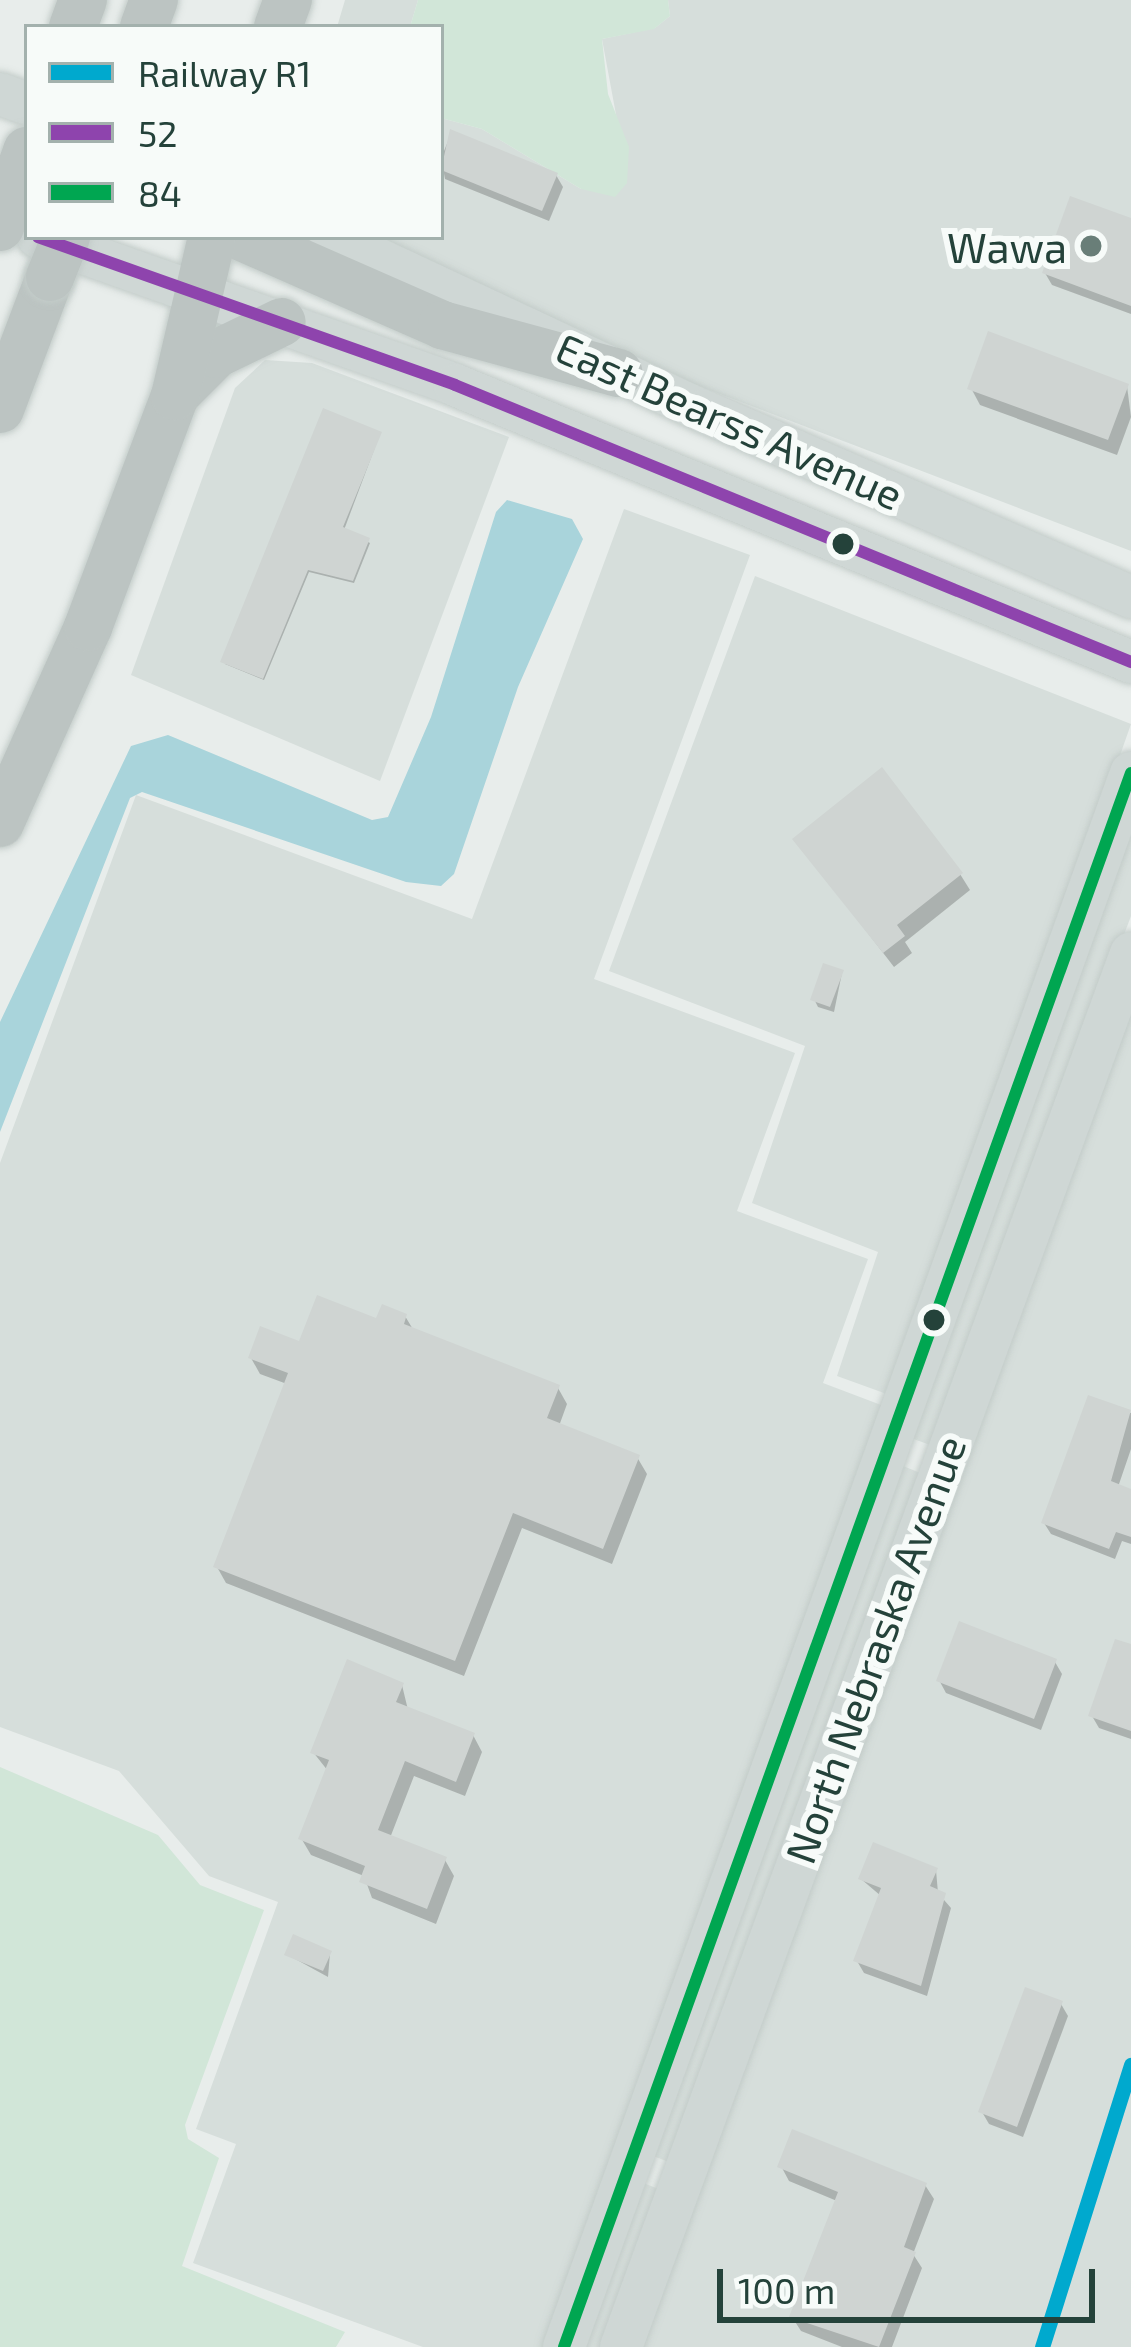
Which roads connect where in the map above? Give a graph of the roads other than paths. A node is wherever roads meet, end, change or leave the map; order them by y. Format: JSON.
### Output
{"nodes":[{"id":1,"x":24,"y":158,"type":"edge"},
{"id":2,"x":0,"y":224,"type":"edge"},
{"id":3,"x":211,"y":240,"type":"edge"},
{"id":4,"x":249,"y":240,"type":"edge"},
{"id":5,"x":337,"y":240,"type":"edge"},
{"id":6,"x":51,"y":250,"type":"edge"},
{"id":7,"x":202,"y":295,"type":"junction"},
{"id":8,"x":282,"y":322,"type":"junction"},
{"id":9,"x":619,"y":373,"type":"junction"},
{"id":10,"x":175,"y":396,"type":"junction"},
{"id":11,"x":0,"y":409,"type":"edge"},
{"id":12,"x":1131,"y":597,"type":"edge"},
{"id":13,"x":1131,"y":662,"type":"edge"},
{"id":14,"x":1131,"y":773,"type":"edge"},
{"id":15,"x":0,"y":823,"type":"edge"},
{"id":16,"x":1131,"y":952,"type":"edge"},
{"id":17,"x":891,"y":1446,"type":"junction"},
{"id":18,"x":940,"y":1465,"type":"junction"},
{"id":19,"x":564,"y":2347,"type":"edge"},
{"id":20,"x":621,"y":2347,"type":"edge"}],
"edges":[{"from":1,"to":2,"type":"highway","bridge":true},
{"from":3,"to":7,"type":"highway"},
{"from":4,"to":9,"type":"highway"},
{"from":5,"to":9,"type":"main road","name":"East Bearss Avenue"},
{"from":6,"to":7,"type":"main road","name":"East Bearss Avenue"},
{"from":6,"to":11,"type":"highway"},
{"from":7,"to":8,"type":"main road","name":"East Bearss Avenue"},
{"from":7,"to":10,"type":"highway"},
{"from":8,"to":10,"type":"highway"},
{"from":8,"to":13,"type":"main road","name":"East Bearss Avenue"},
{"from":9,"to":12,"type":"main road","name":"East Bearss Avenue"},
{"from":10,"to":15,"type":"highway"},
{"from":14,"to":17,"type":"main road","name":"North Nebraska Avenue"},
{"from":16,"to":18,"type":"main road","name":"North Nebraska Avenue"},
{"from":17,"to":18,"type":"main road"},
{"from":17,"to":19,"type":"main road","name":"North Nebraska Avenue"},
{"from":18,"to":20,"type":"main road","name":"North Nebraska Avenue"}]}
